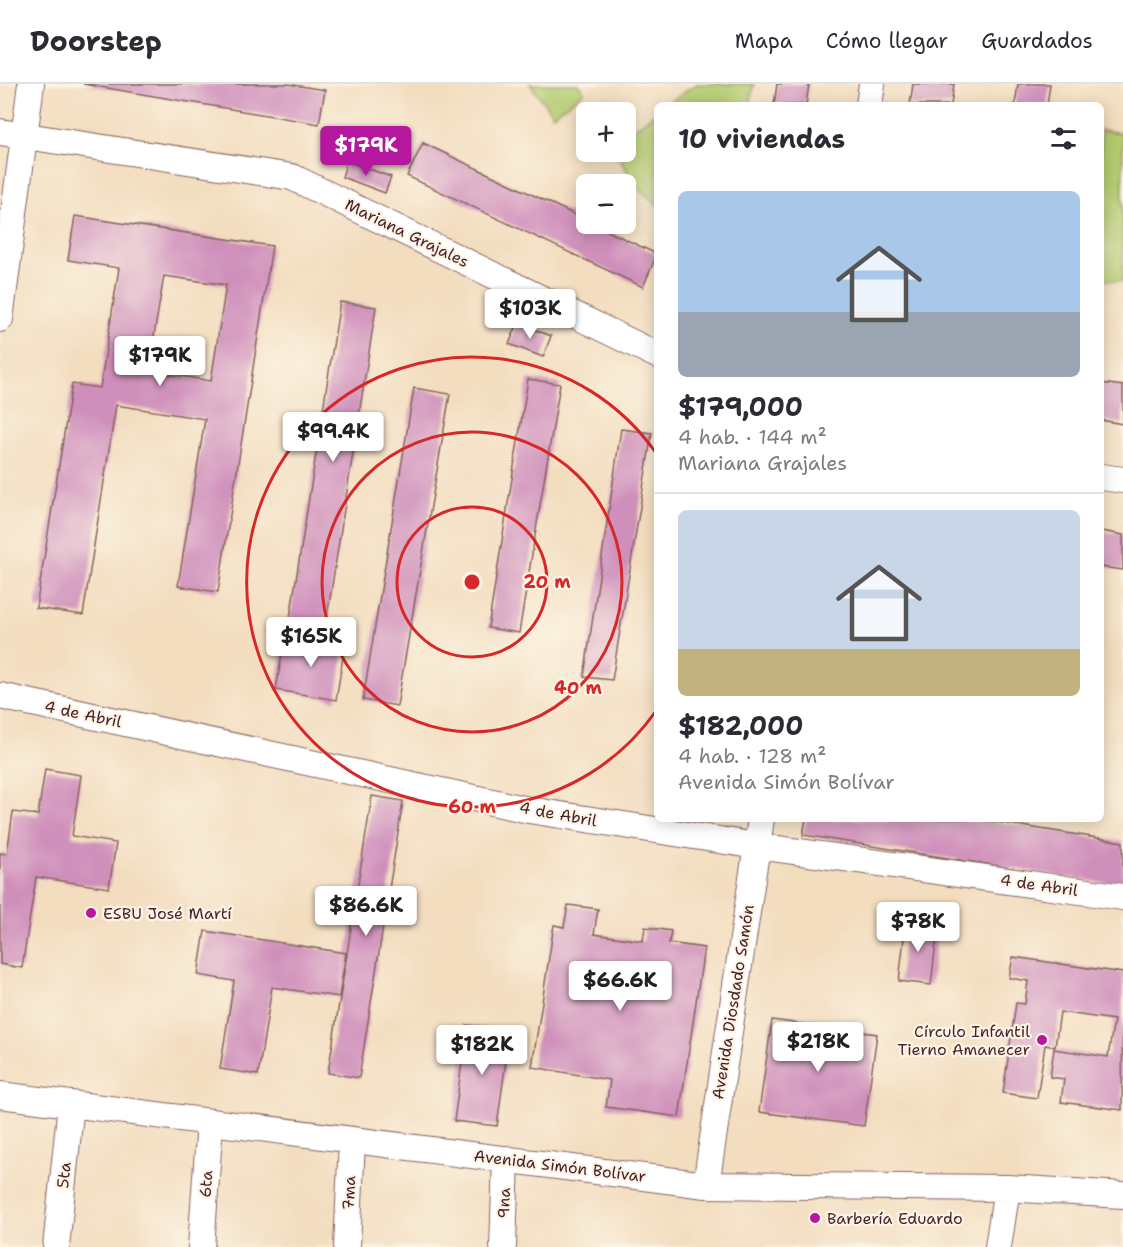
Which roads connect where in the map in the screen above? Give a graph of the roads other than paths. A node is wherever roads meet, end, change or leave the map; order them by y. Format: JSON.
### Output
{"nodes":[{"id":1,"x":31,"y":84,"type":"edge"},
{"id":2,"x":872,"y":84,"type":"edge"},
{"id":3,"x":869,"y":102,"type":"edge"},
{"id":4,"x":12,"y":134,"type":"edge"},
{"id":5,"x":0,"y":319,"type":"edge"},
{"id":6,"x":654,"y":354,"type":"edge"},
{"id":7,"x":1104,"y":477,"type":"edge"},
{"id":8,"x":1123,"y":480,"type":"edge"},
{"id":9,"x":0,"y":696,"type":"edge"},
{"id":10,"x":761,"y":822,"type":"edge"},
{"id":11,"x":757,"y":846,"type":"junction"},
{"id":12,"x":1123,"y":897,"type":"edge"},
{"id":13,"x":0,"y":1095,"type":"edge"},
{"id":14,"x":71,"y":1104,"type":"junction"},
{"id":15,"x":210,"y":1122,"type":"junction"},
{"id":16,"x":352,"y":1140,"type":"junction"},
{"id":17,"x":506,"y":1160,"type":"junction"},
{"id":18,"x":706,"y":1185,"type":"junction"},
{"id":19,"x":1007,"y":1188,"type":"junction"},
{"id":20,"x":1123,"y":1196,"type":"edge"},
{"id":21,"x":56,"y":1247,"type":"edge"},
{"id":22,"x":201,"y":1247,"type":"edge"},
{"id":23,"x":347,"y":1247,"type":"edge"},
{"id":24,"x":503,"y":1247,"type":"edge"},
{"id":25,"x":998,"y":1247,"type":"edge"}],
"edges":[{"from":1,"to":4,"type":"street"},
{"from":2,"to":3,"type":"street"},
{"from":4,"to":5,"type":"street"},
{"from":4,"to":6,"type":"street","name":"Mariana Grajales"},
{"from":7,"to":8,"type":"street"},
{"from":9,"to":11,"type":"street","name":"4 de Abril"},
{"from":10,"to":11,"type":"street","name":"Avenida Diosdado Samón"},
{"from":11,"to":12,"type":"street","name":"4 de Abril"},
{"from":11,"to":18,"type":"street","name":"Avenida Diosdado Samón"},
{"from":13,"to":14,"type":"street","name":"Avenida Simón Bolívar"},
{"from":14,"to":15,"type":"street","name":"Avenida Simón Bolívar"},
{"from":14,"to":21,"type":"street","name":"5ta"},
{"from":15,"to":16,"type":"street","name":"Avenida Simón Bolívar"},
{"from":15,"to":22,"type":"street","name":"6ta"},
{"from":16,"to":17,"type":"street","name":"Avenida Simón Bolívar"},
{"from":16,"to":23,"type":"street","name":"7ma"},
{"from":17,"to":18,"type":"street","name":"Avenida Simón Bolívar"},
{"from":17,"to":24,"type":"street","name":"9na"},
{"from":18,"to":19,"type":"street","name":"Avenida Simón Bolívar"},
{"from":19,"to":20,"type":"street","name":"Avenida Simón Bolívar"},
{"from":19,"to":25,"type":"street"}]}
